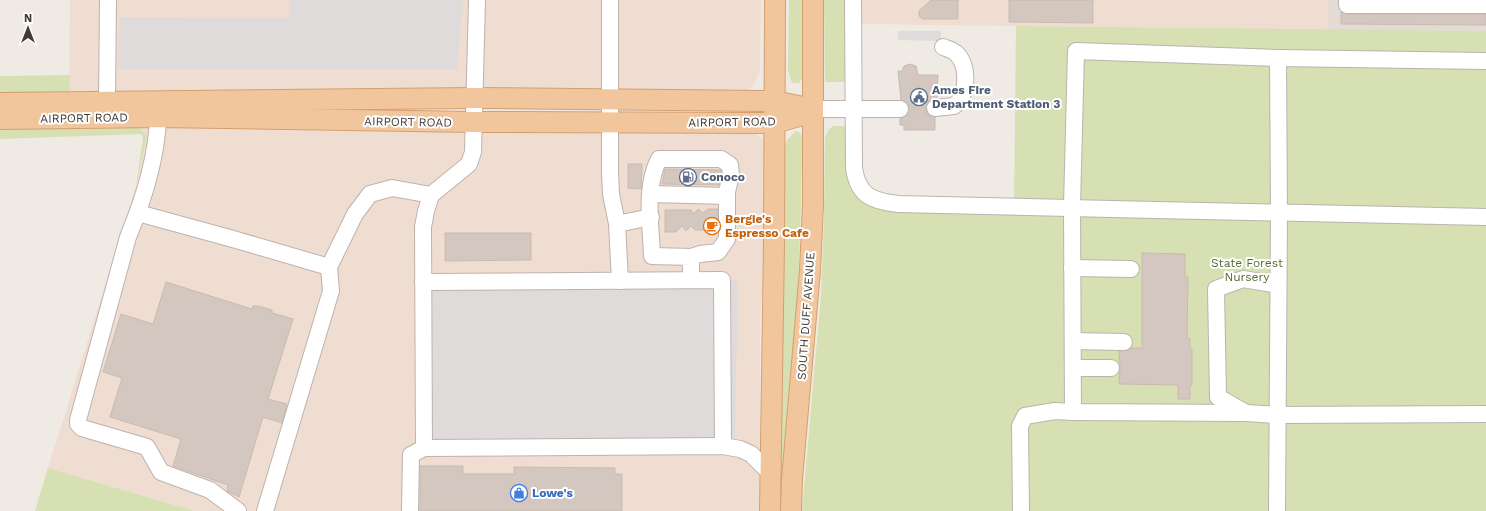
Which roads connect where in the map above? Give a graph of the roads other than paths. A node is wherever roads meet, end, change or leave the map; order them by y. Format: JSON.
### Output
{"nodes":[{"id":1,"x":108,"y":0,"type":"edge"},
{"id":2,"x":477,"y":0,"type":"edge"},
{"id":3,"x":610,"y":0,"type":"edge"},
{"id":4,"x":775,"y":0,"type":"edge"},
{"id":5,"x":813,"y":0,"type":"edge"},
{"id":6,"x":853,"y":0,"type":"edge"},
{"id":7,"x":1347,"y":0,"type":"edge"},
{"id":8,"x":1449,"y":3,"type":"edge"},
{"id":9,"x":1486,"y":5,"type":"edge"},
{"id":10,"x":943,"y":47,"type":"dead end"},
{"id":11,"x":1278,"y":58,"type":"junction"},
{"id":12,"x":1486,"y":61,"type":"edge"},
{"id":13,"x":474,"y":98,"type":"junction"},
{"id":14,"x":610,"y":100,"type":"junction"},
{"id":15,"x":774,"y":101,"type":"junction"},
{"id":16,"x":107,"y":102,"type":"junction"},
{"id":17,"x":0,"y":103,"type":"edge"},
{"id":18,"x":935,"y":108,"type":"tunnel mouth"},
{"id":19,"x":813,"y":109,"type":"junction"},
{"id":20,"x":854,"y":109,"type":"junction"},
{"id":21,"x":900,"y":109,"type":"tunnel mouth"},
{"id":22,"x":158,"y":117,"type":"junction"},
{"id":23,"x":0,"y":119,"type":"edge"},
{"id":24,"x":473,"y":122,"type":"junction"},
{"id":25,"x":610,"y":123,"type":"junction"},
{"id":26,"x":774,"y":123,"type":"junction"},
{"id":27,"x":651,"y":194,"type":"junction"},
{"id":28,"x":431,"y":195,"type":"junction"},
{"id":29,"x":727,"y":196,"type":"junction"},
{"id":30,"x":1072,"y":206,"type":"junction"},
{"id":31,"x":138,"y":213,"type":"junction"},
{"id":32,"x":1279,"y":214,"type":"junction"},
{"id":33,"x":651,"y":217,"type":"junction"},
{"id":34,"x":1486,"y":217,"type":"edge"},
{"id":35,"x":617,"y":224,"type":"junction"},
{"id":36,"x":691,"y":257,"type":"junction"},
{"id":37,"x":329,"y":268,"type":"junction"},
{"id":38,"x":1072,"y":268,"type":"junction"},
{"id":39,"x":1131,"y":269,"type":"dead end"},
{"id":40,"x":691,"y":280,"type":"junction"},
{"id":41,"x":620,"y":281,"type":"junction"},
{"id":42,"x":423,"y":282,"type":"junction"},
{"id":43,"x":1278,"y":286,"type":"junction"},
{"id":44,"x":1073,"y":340,"type":"junction"},
{"id":45,"x":1124,"y":342,"type":"dead end"},
{"id":46,"x":1073,"y":368,"type":"junction"},
{"id":47,"x":1111,"y":368,"type":"dead end"},
{"id":48,"x":1073,"y":412,"type":"junction"},
{"id":49,"x":1246,"y":413,"type":"junction"},
{"id":50,"x":1486,"y":414,"type":"edge"},
{"id":51,"x":1278,"y":415,"type":"junction"},
{"id":52,"x":723,"y":446,"type":"junction"},
{"id":53,"x":424,"y":448,"type":"junction"},
{"id":54,"x":771,"y":474,"type":"junction"},
{"id":55,"x":238,"y":511,"type":"edge"},
{"id":56,"x":265,"y":511,"type":"edge"},
{"id":57,"x":410,"y":511,"type":"edge"},
{"id":58,"x":770,"y":511,"type":"edge"},
{"id":59,"x":791,"y":511,"type":"edge"},
{"id":60,"x":1020,"y":511,"type":"edge"},
{"id":61,"x":1277,"y":511,"type":"edge"}],
"edges":[{"from":1,"to":16,"type":"street"},
{"from":2,"to":13,"type":"street"},
{"from":3,"to":14,"type":"street"},
{"from":4,"to":15,"type":"main road"},
{"from":5,"to":19,"type":"main road","name":"SOUTH DUFF AVENUE"},
{"from":6,"to":20,"type":"street"},
{"from":7,"to":8,"type":"street"},
{"from":8,"to":9,"type":"street"},
{"from":10,"to":18,"type":"street"},
{"from":11,"to":12,"type":"street"},
{"from":11,"to":30,"type":"street"},
{"from":11,"to":32,"type":"street"},
{"from":13,"to":14,"type":"main road","name":"AIRPORT ROAD"},
{"from":13,"to":16,"type":"main road","name":"AIRPORT ROAD"},
{"from":13,"to":24,"type":"street"},
{"from":14,"to":15,"type":"main road","name":"AIRPORT ROAD"},
{"from":14,"to":25,"type":"street"},
{"from":15,"to":19,"type":"main road","name":"AIRPORT ROAD"},
{"from":15,"to":26,"type":"main road"},
{"from":16,"to":17,"type":"main road","name":"AIRPORT ROAD"},
{"from":19,"to":20,"type":"street","name":"AIRPORT ROAD"},
{"from":19,"to":26,"type":"main road","name":"AIRPORT ROAD"},
{"from":19,"to":59,"type":"main road","name":"SOUTH DUFF AVENUE"},
{"from":20,"to":21,"type":"street","name":"AIRPORT ROAD"},
{"from":20,"to":30,"type":"street"},
{"from":22,"to":23,"type":"main road","name":"AIRPORT ROAD"},
{"from":22,"to":24,"type":"main road","name":"AIRPORT ROAD"},
{"from":22,"to":31,"type":"street"},
{"from":24,"to":25,"type":"main road","name":"AIRPORT ROAD"},
{"from":24,"to":28,"type":"street"},
{"from":25,"to":26,"type":"main road","name":"AIRPORT ROAD"},
{"from":25,"to":35,"type":"street"},
{"from":26,"to":54,"type":"main road"},
{"from":27,"to":29,"type":"street"},
{"from":27,"to":29,"type":"street"},
{"from":27,"to":33,"type":"street"},
{"from":28,"to":37,"type":"street"},
{"from":28,"to":42,"type":"street"},
{"from":29,"to":36,"type":"street"},
{"from":30,"to":32,"type":"street"},
{"from":30,"to":38,"type":"street"},
{"from":31,"to":37,"type":"street"},
{"from":31,"to":55,"type":"street"},
{"from":32,"to":34,"type":"street"},
{"from":32,"to":43,"type":"street"},
{"from":33,"to":35,"type":"street"},
{"from":33,"to":36,"type":"street"},
{"from":35,"to":41,"type":"street"},
{"from":36,"to":40,"type":"street"},
{"from":37,"to":56,"type":"street"},
{"from":38,"to":39,"type":"street"},
{"from":38,"to":44,"type":"street"},
{"from":40,"to":41,"type":"street"},
{"from":40,"to":52,"type":"street"},
{"from":41,"to":42,"type":"street"},
{"from":42,"to":53,"type":"street"},
{"from":43,"to":49,"type":"street"},
{"from":43,"to":51,"type":"street"},
{"from":44,"to":45,"type":"street"},
{"from":44,"to":46,"type":"street"},
{"from":46,"to":47,"type":"street"},
{"from":46,"to":48,"type":"street"},
{"from":48,"to":49,"type":"street"},
{"from":48,"to":60,"type":"street"},
{"from":49,"to":51,"type":"street"},
{"from":50,"to":51,"type":"street"},
{"from":51,"to":61,"type":"street"},
{"from":52,"to":53,"type":"street"},
{"from":52,"to":54,"type":"street"},
{"from":53,"to":57,"type":"street"},
{"from":54,"to":58,"type":"main road"}]}
